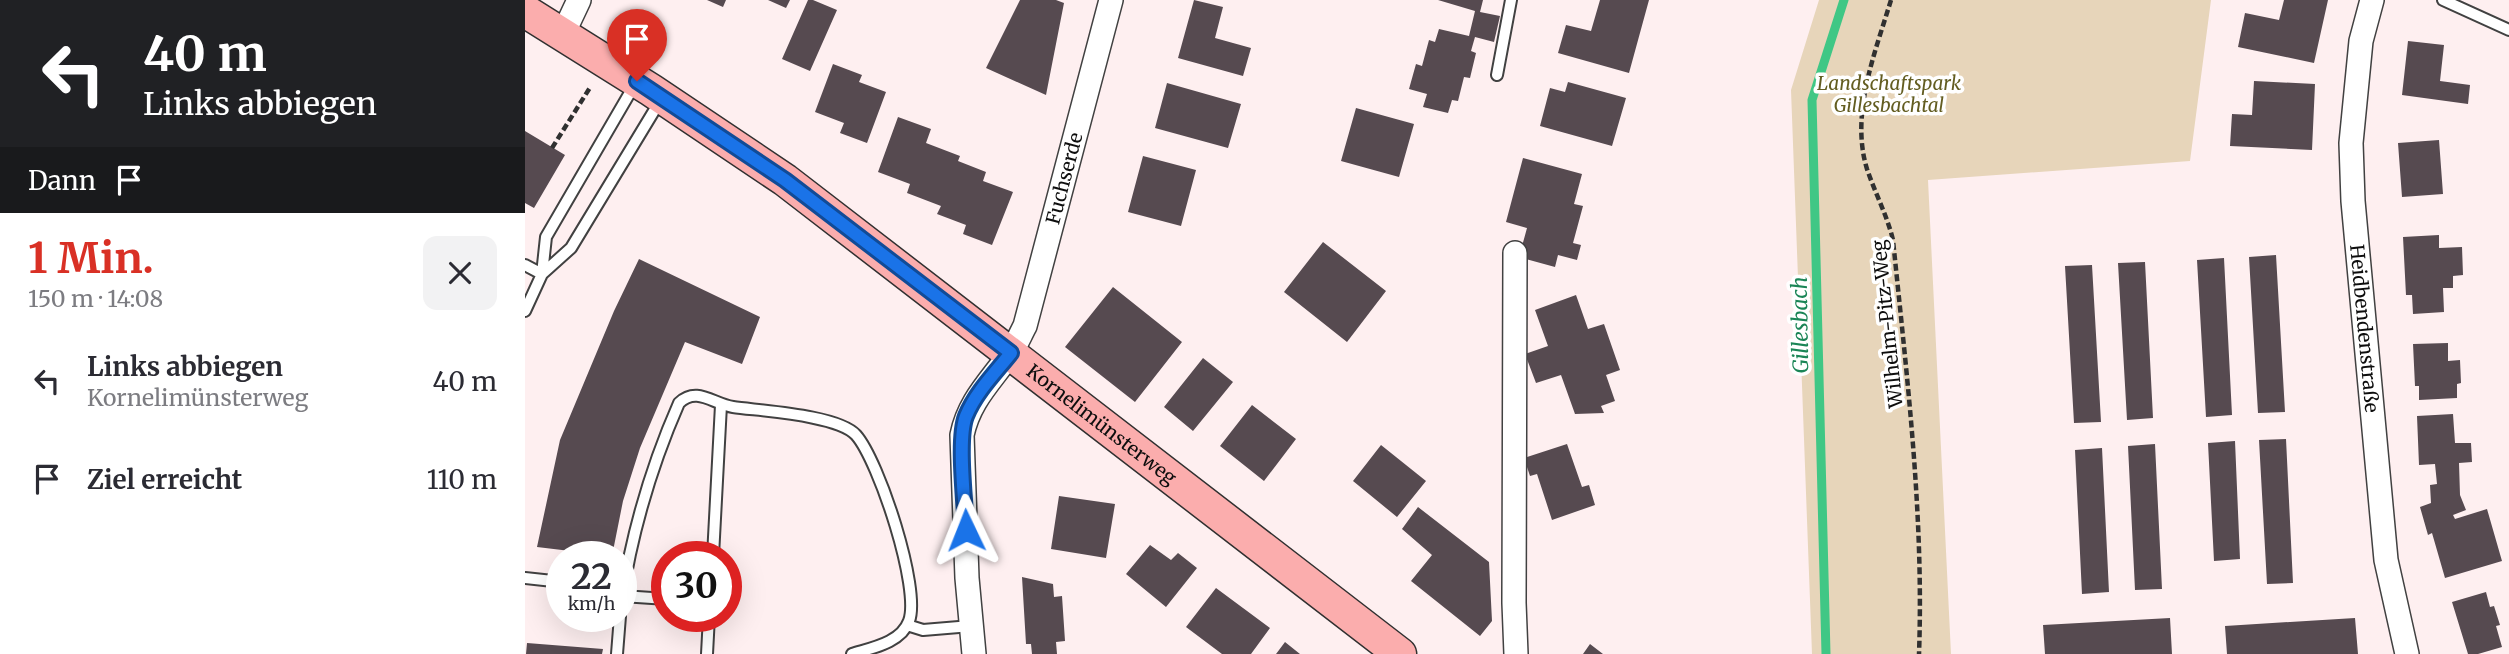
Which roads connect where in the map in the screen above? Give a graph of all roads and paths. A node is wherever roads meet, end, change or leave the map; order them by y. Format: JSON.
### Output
{"nodes":[{"id":1,"x":579,"y":0,"type":"edge"},
{"id":2,"x":1111,"y":0,"type":"edge"},
{"id":3,"x":1511,"y":0,"type":"edge"},
{"id":4,"x":1891,"y":0,"type":"edge"},
{"id":5,"x":2372,"y":0,"type":"edge"},
{"id":6,"x":2442,"y":0,"type":"edge"},
{"id":7,"x":525,"y":11,"type":"edge"},
{"id":8,"x":2509,"y":30,"type":"edge"},
{"id":9,"x":563,"y":34,"type":"junction"},
{"id":10,"x":606,"y":61,"type":"junction"},
{"id":11,"x":1497,"y":75,"type":"dead end"},
{"id":12,"x":650,"y":89,"type":"junction"},
{"id":13,"x":552,"y":148,"type":"dead end"},
{"id":14,"x":1515,"y":253,"type":"dead end"},
{"id":15,"x":525,"y":265,"type":"edge"},
{"id":16,"x":542,"y":274,"type":"junction"},
{"id":17,"x":525,"y":311,"type":"edge"},
{"id":18,"x":1011,"y":353,"type":"junction"},
{"id":19,"x":721,"y":405,"type":"junction"},
{"id":20,"x":633,"y":541,"type":"edge"},
{"id":21,"x":714,"y":541,"type":"edge"},
{"id":22,"x":525,"y":578,"type":"edge"},
{"id":23,"x":546,"y":580,"type":"edge"},
{"id":24,"x":907,"y":625,"type":"junction"},
{"id":25,"x":971,"y":626,"type":"junction"},
{"id":26,"x":619,"y":632,"type":"edge"},
{"id":27,"x":708,"y":632,"type":"edge"},
{"id":28,"x":617,"y":654,"type":"edge"},
{"id":29,"x":707,"y":654,"type":"edge"},
{"id":30,"x":852,"y":654,"type":"edge"},
{"id":31,"x":974,"y":654,"type":"edge"},
{"id":32,"x":1400,"y":654,"type":"edge"},
{"id":33,"x":1516,"y":654,"type":"edge"},
{"id":34,"x":1919,"y":654,"type":"edge"},
{"id":35,"x":2407,"y":654,"type":"edge"}],
"edges":[{"from":1,"to":9,"type":"street"},
{"from":2,"to":18,"type":"street","name":"Fuchserde"},
{"from":3,"to":11,"type":"lane"},
{"from":4,"to":34,"type":"path","name":"Wilhelm-Pitz-Weg"},
{"from":5,"to":35,"type":"street","name":"Heidbendenstraße"},
{"from":6,"to":8,"type":"lane"},
{"from":7,"to":9,"type":"street","name":"Kornelimünsterweg"},
{"from":9,"to":10,"type":"street","name":"Kornelimünsterweg"},
{"from":10,"to":12,"type":"street","name":"Kornelimünsterweg"},
{"from":10,"to":13,"type":"path"},
{"from":12,"to":16,"type":"lane"},
{"from":12,"to":16,"type":"lane"},
{"from":12,"to":18,"type":"street","name":"Kornelimünsterweg"},
{"from":14,"to":33,"type":"street"},
{"from":15,"to":16,"type":"lane"},
{"from":16,"to":17,"type":"lane"},
{"from":18,"to":25,"type":"street","name":"Fuchserde"},
{"from":18,"to":32,"type":"street","name":"Kornelimünsterweg"},
{"from":19,"to":20,"type":"lane"},
{"from":19,"to":21,"type":"lane"},
{"from":19,"to":24,"type":"lane"},
{"from":22,"to":23,"type":"lane"},
{"from":24,"to":25,"type":"lane"},
{"from":24,"to":30,"type":"lane"},
{"from":25,"to":31,"type":"street","name":"Fuchserde"},
{"from":26,"to":28,"type":"lane"},
{"from":27,"to":29,"type":"lane"}]}
